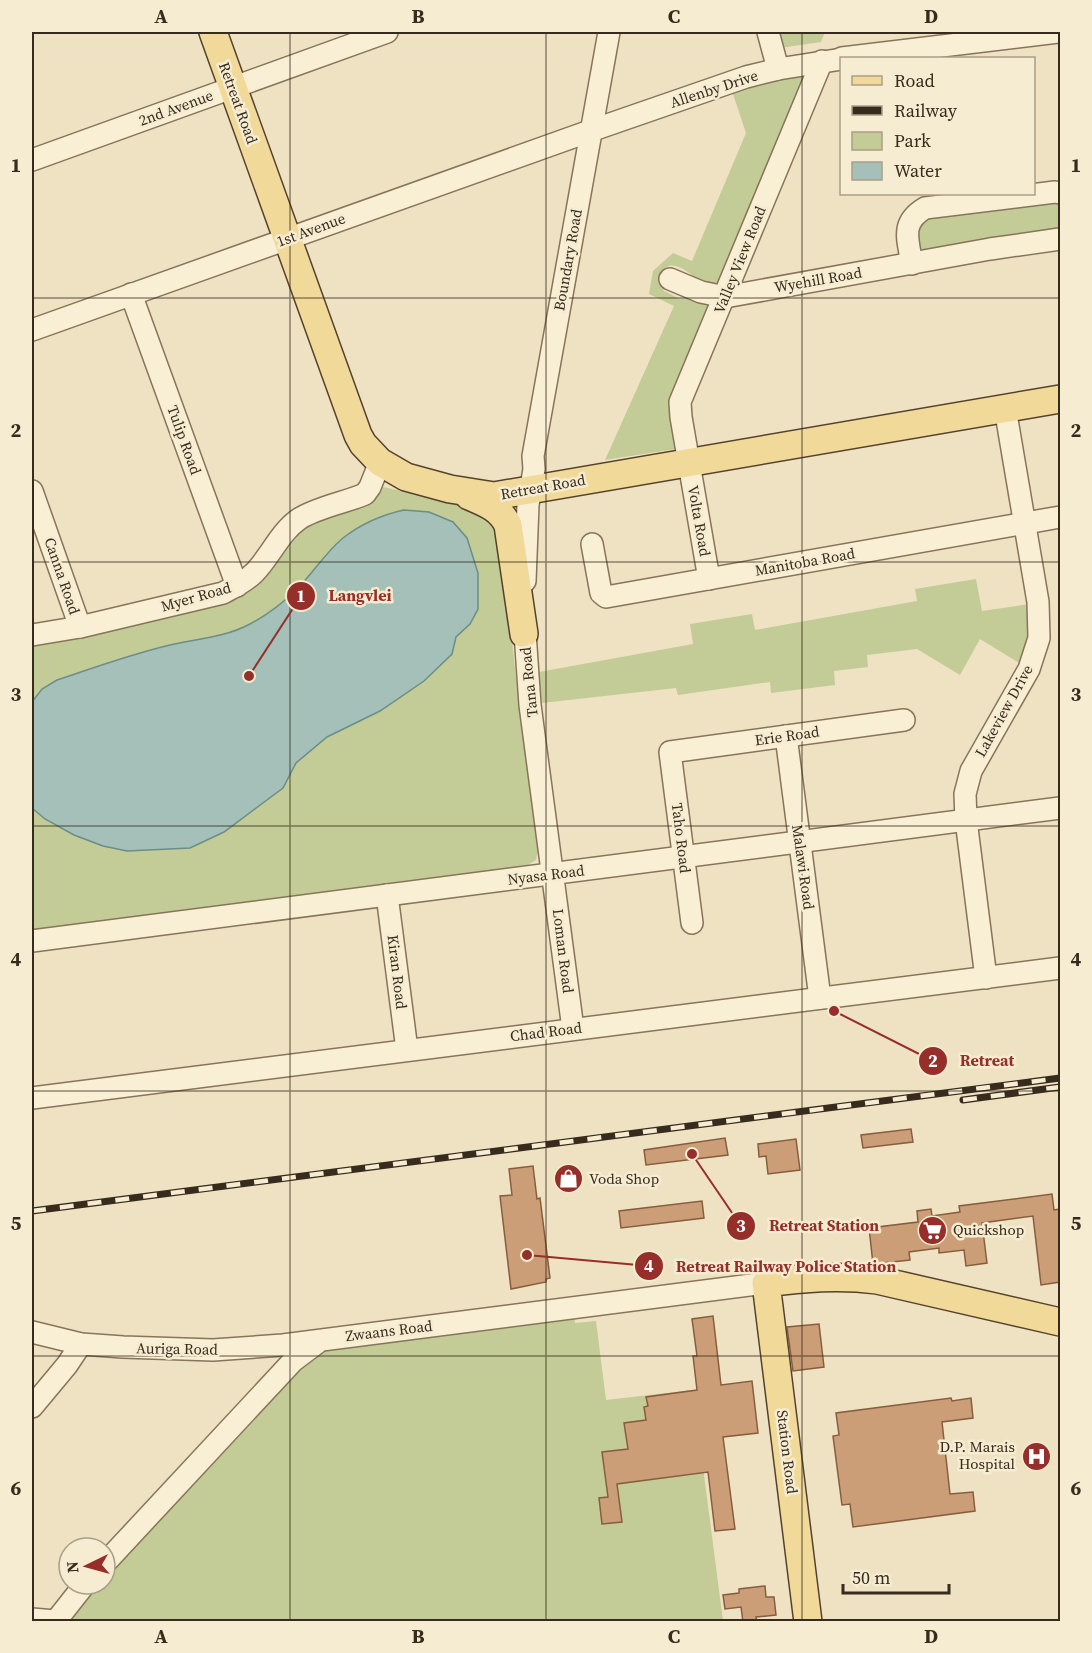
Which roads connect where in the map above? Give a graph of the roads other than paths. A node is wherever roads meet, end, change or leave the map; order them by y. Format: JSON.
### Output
{"nodes":[{"id":1,"x":213,"y":32,"type":"edge"},
{"id":2,"x":387,"y":32,"type":"edge"},
{"id":3,"x":609,"y":32,"type":"edge"},
{"id":4,"x":768,"y":32,"type":"edge"},
{"id":5,"x":1054,"y":32,"type":"edge"},
{"id":6,"x":851,"y":57,"type":"edge"},
{"id":7,"x":835,"y":59,"type":"edge"},
{"id":8,"x":778,"y":69,"type":"junction"},
{"id":9,"x":233,"y":87,"type":"junction"},
{"id":10,"x":590,"y":131,"type":"junction"},
{"id":11,"x":32,"y":160,"type":"edge"},
{"id":12,"x":1060,"y":193,"type":"edge"},
{"id":13,"x":1035,"y":194,"type":"edge"},
{"id":14,"x":1031,"y":195,"type":"edge"},
{"id":15,"x":287,"y":239,"type":"junction"},
{"id":16,"x":1060,"y":239,"type":"edge"},
{"id":17,"x":912,"y":264,"type":"junction"},
{"id":18,"x":670,"y":279,"type":"dead end"},
{"id":19,"x":131,"y":294,"type":"junction"},
{"id":20,"x":725,"y":297,"type":"junction"},
{"id":21,"x":32,"y":330,"type":"edge"},
{"id":22,"x":1060,"y":399,"type":"edge"},
{"id":23,"x":1005,"y":408,"type":"junction"},
{"id":24,"x":380,"y":462,"type":"junction"},
{"id":25,"x":689,"y":463,"type":"junction"},
{"id":26,"x":450,"y":489,"type":"junction"},
{"id":27,"x":530,"y":489,"type":"junction"},
{"id":28,"x":32,"y":491,"type":"edge"},
{"id":29,"x":1060,"y":517,"type":"edge"},
{"id":30,"x":1024,"y":523,"type":"junction"},
{"id":31,"x":592,"y":544,"type":"dead end"},
{"id":32,"x":709,"y":579,"type":"junction"},
{"id":33,"x":237,"y":586,"type":"junction"},
{"id":34,"x":80,"y":627,"type":"junction"},
{"id":35,"x":524,"y":634,"type":"junction"},
{"id":36,"x":32,"y":636,"type":"edge"},
{"id":37,"x":904,"y":720,"type":"dead end"},
{"id":38,"x":786,"y":736,"type":"junction"},
{"id":39,"x":670,"y":752,"type":"joint"},
{"id":40,"x":1060,"y":808,"type":"edge"},
{"id":41,"x":966,"y":820,"type":"junction"},
{"id":42,"x":800,"y":842,"type":"junction"},
{"id":43,"x":683,"y":857,"type":"junction"},
{"id":44,"x":553,"y":874,"type":"junction"},
{"id":45,"x":387,"y":895,"type":"junction"},
{"id":46,"x":692,"y":923,"type":"dead end"},
{"id":47,"x":32,"y":941,"type":"edge"},
{"id":48,"x":1060,"y":968,"type":"edge"},
{"id":49,"x":986,"y":978,"type":"junction"},
{"id":50,"x":820,"y":998,"type":"junction"},
{"id":51,"x":573,"y":1029,"type":"junction"},
{"id":52,"x":407,"y":1050,"type":"junction"},
{"id":53,"x":32,"y":1098,"type":"edge"},
{"id":54,"x":766,"y":1283,"type":"junction"},
{"id":55,"x":1060,"y":1322,"type":"edge"},
{"id":56,"x":32,"y":1332,"type":"edge"},
{"id":57,"x":323,"y":1340,"type":"junction"},
{"id":58,"x":81,"y":1344,"type":"junction"},
{"id":59,"x":32,"y":1407,"type":"edge"},
{"id":60,"x":117,"y":1550,"type":"edge"},
{"id":61,"x":75,"y":1596,"type":"edge"},
{"id":62,"x":32,"y":1619,"type":"edge"},
{"id":63,"x":55,"y":1621,"type":"edge"},
{"id":64,"x":808,"y":1622,"type":"edge"}],
"edges":[{"from":1,"to":9,"type":"main road","name":"Retreat Road"},
{"from":2,"to":9,"type":"street","name":"2nd Avenue"},
{"from":3,"to":10,"type":"street","name":"Boundary Road"},
{"from":4,"to":8,"type":"street"},
{"from":5,"to":6,"type":"street","name":"Allenby Drive"},
{"from":7,"to":8,"type":"street","name":"Allenby Drive"},
{"from":7,"to":20,"type":"street","name":"Valley View Road"},
{"from":8,"to":10,"type":"street","name":"Allenby Drive"},
{"from":9,"to":11,"type":"street","name":"2nd Avenue"},
{"from":9,"to":15,"type":"main road","name":"Retreat Road"},
{"from":10,"to":15,"type":"street","name":"1st Avenue"},
{"from":10,"to":27,"type":"street","name":"Boundary Road"},
{"from":12,"to":13,"type":"street"},
{"from":14,"to":17,"type":"street"},
{"from":15,"to":19,"type":"street","name":"1st Avenue"},
{"from":15,"to":24,"type":"main road","name":"Retreat Road"},
{"from":16,"to":17,"type":"street","name":"Wyehill Road"},
{"from":17,"to":20,"type":"street","name":"Wyehill Road"},
{"from":18,"to":20,"type":"street"},
{"from":19,"to":21,"type":"street","name":"1st Avenue"},
{"from":19,"to":33,"type":"street","name":"Tulip Road"},
{"from":20,"to":25,"type":"street","name":"Valley View Road"},
{"from":22,"to":23,"type":"main road","name":"Retreat Road"},
{"from":23,"to":25,"type":"main road","name":"Retreat Road"},
{"from":23,"to":30,"type":"street","name":"Lakeview Drive"},
{"from":24,"to":26,"type":"main road","name":"Retreat Road"},
{"from":24,"to":33,"type":"street","name":"Myer Road"},
{"from":25,"to":27,"type":"main road","name":"Retreat Road"},
{"from":25,"to":32,"type":"street","name":"Volta Road"},
{"from":26,"to":27,"type":"main road","name":"Retreat Road"},
{"from":26,"to":35,"type":"main road"},
{"from":27,"to":35,"type":"street","name":"Tana Road"},
{"from":28,"to":34,"type":"street","name":"Canna Road"},
{"from":29,"to":30,"type":"street","name":"Manitoba Road"},
{"from":30,"to":32,"type":"street","name":"Manitoba Road"},
{"from":30,"to":41,"type":"street","name":"Lakeview Drive"},
{"from":31,"to":32,"type":"street","name":"Manitoba Road"},
{"from":33,"to":34,"type":"street","name":"Myer Road"},
{"from":34,"to":36,"type":"street","name":"Myer Road"},
{"from":35,"to":44,"type":"street","name":"Tana Road"},
{"from":37,"to":38,"type":"street","name":"Erie Road"},
{"from":38,"to":39,"type":"street","name":"Erie Road"},
{"from":38,"to":42,"type":"street","name":"Malawi Road"},
{"from":39,"to":43,"type":"street","name":"Taho Road"},
{"from":40,"to":41,"type":"street","name":"Nyasa Road"},
{"from":41,"to":42,"type":"street","name":"Nyasa Road"},
{"from":41,"to":49,"type":"street","name":"Lakeview Drive"},
{"from":42,"to":43,"type":"street","name":"Nyasa Road"},
{"from":42,"to":50,"type":"street","name":"Malawi Road"},
{"from":43,"to":44,"type":"street","name":"Nyasa Road"},
{"from":43,"to":46,"type":"street","name":"Taho Road"},
{"from":44,"to":45,"type":"street","name":"Nyasa Road"},
{"from":44,"to":51,"type":"street","name":"Loman Road"},
{"from":45,"to":47,"type":"street","name":"Nyasa Road"},
{"from":45,"to":52,"type":"street","name":"Kiran Road"},
{"from":48,"to":49,"type":"street","name":"Chad Road"},
{"from":49,"to":50,"type":"street","name":"Chad Road"},
{"from":50,"to":51,"type":"street","name":"Chad Road"},
{"from":51,"to":52,"type":"street","name":"Chad Road"},
{"from":52,"to":53,"type":"street","name":"Chad Road"},
{"from":54,"to":55,"type":"main road"},
{"from":54,"to":57,"type":"street","name":"Zwaans Road"},
{"from":54,"to":64,"type":"main road","name":"Station Road"},
{"from":56,"to":58,"type":"street","name":"Auriga Road"},
{"from":57,"to":58,"type":"street","name":"Auriga Road"},
{"from":57,"to":60,"type":"street","name":"Zwaans Road"},
{"from":58,"to":59,"type":"street"},
{"from":61,"to":63,"type":"street"},
{"from":62,"to":63,"type":"street"}]}
